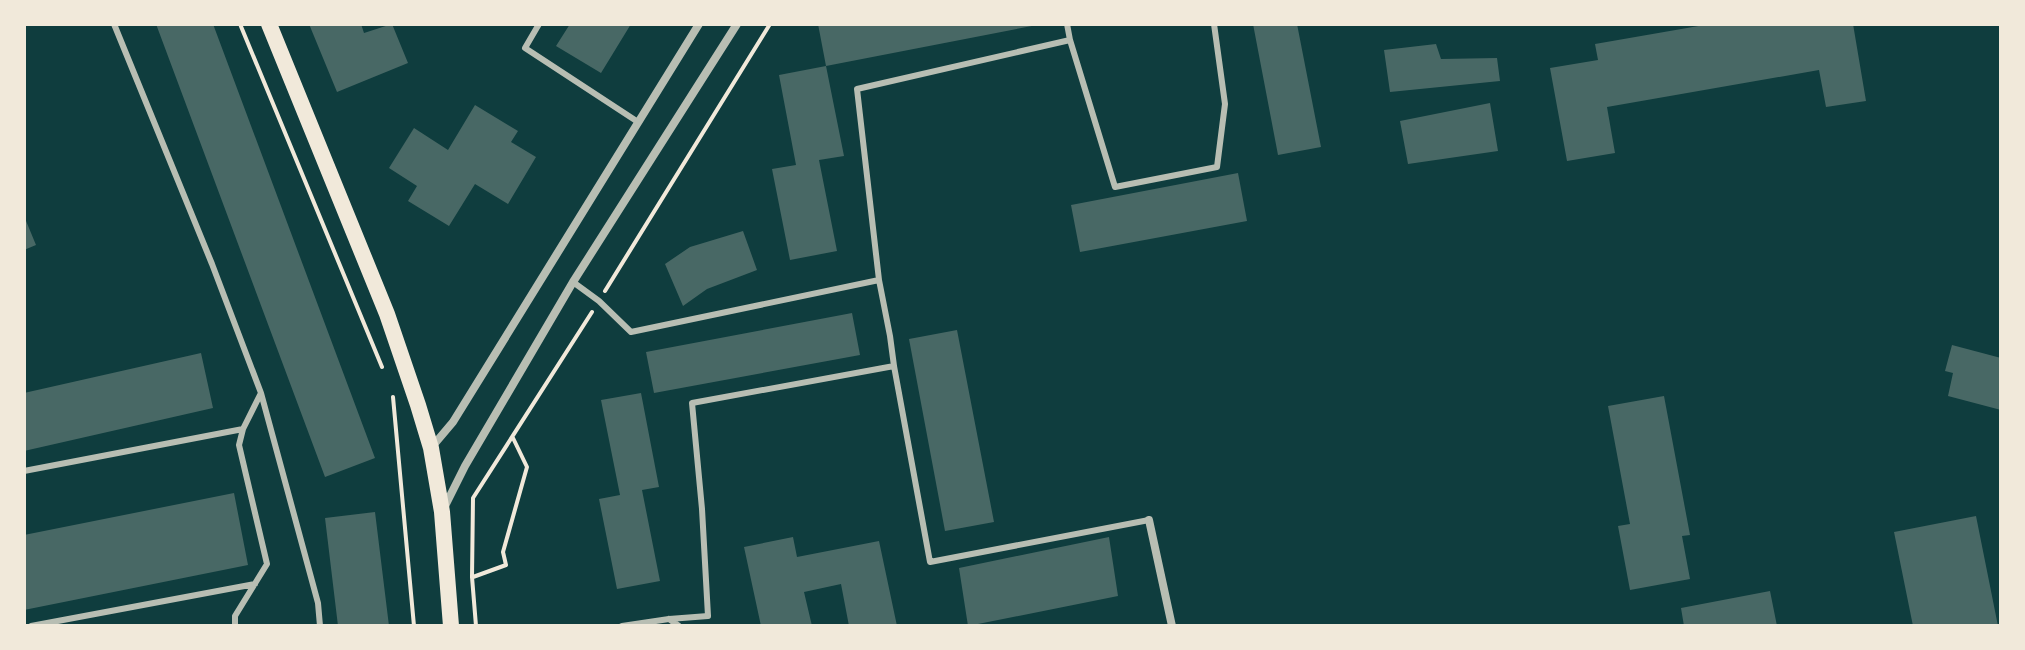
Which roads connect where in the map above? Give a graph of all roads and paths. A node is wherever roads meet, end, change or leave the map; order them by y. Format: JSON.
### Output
{"nodes":[{"id":1,"x":114,"y":24,"type":"edge"},
{"id":2,"x":240,"y":24,"type":"edge"},
{"id":3,"x":269,"y":24,"type":"edge"},
{"id":4,"x":539,"y":24,"type":"edge"},
{"id":5,"x":699,"y":24,"type":"edge"},
{"id":6,"x":737,"y":24,"type":"edge"},
{"id":7,"x":770,"y":24,"type":"edge"},
{"id":8,"x":1067,"y":24,"type":"edge"},
{"id":9,"x":1214,"y":24,"type":"edge"},
{"id":10,"x":1070,"y":40,"type":"junction"},
{"id":11,"x":638,"y":122,"type":"junction"},
{"id":12,"x":879,"y":280,"type":"junction"},
{"id":13,"x":573,"y":282,"type":"junction"},
{"id":14,"x":599,"y":301,"type":"junction"},
{"id":15,"x":894,"y":366,"type":"junction"},
{"id":16,"x":387,"y":378,"type":"dead end"},
{"id":17,"x":261,"y":393,"type":"junction"},
{"id":18,"x":393,"y":393,"type":"dead end"},
{"id":19,"x":243,"y":429,"type":"junction"},
{"id":20,"x":513,"y":438,"type":"junction"},
{"id":21,"x":431,"y":448,"type":"junction"},
{"id":22,"x":24,"y":471,"type":"edge"},
{"id":23,"x":442,"y":512,"type":"junction"},
{"id":24,"x":1149,"y":520,"type":"joint"},
{"id":25,"x":472,"y":577,"type":"junction"},
{"id":26,"x":255,"y":584,"type":"junction"},
{"id":27,"x":670,"y":622,"type":"edge"},
{"id":28,"x":31,"y":626,"type":"edge"},
{"id":29,"x":235,"y":626,"type":"edge"},
{"id":30,"x":320,"y":626,"type":"edge"},
{"id":31,"x":414,"y":626,"type":"edge"},
{"id":32,"x":451,"y":626,"type":"edge"},
{"id":33,"x":476,"y":626,"type":"edge"},
{"id":34,"x":622,"y":626,"type":"edge"},
{"id":35,"x":679,"y":626,"type":"edge"},
{"id":36,"x":1172,"y":626,"type":"edge"}],
"edges":[{"from":1,"to":17,"type":"lane"},
{"from":2,"to":16,"type":"path"},
{"from":3,"to":21,"type":"main road"},
{"from":4,"to":11,"type":"lane"},
{"from":5,"to":11,"type":"street"},
{"from":6,"to":13,"type":"street"},
{"from":7,"to":14,"type":"path"},
{"from":8,"to":10,"type":"lane"},
{"from":9,"to":10,"type":"lane"},
{"from":10,"to":12,"type":"lane"},
{"from":11,"to":21,"type":"street"},
{"from":12,"to":14,"type":"lane"},
{"from":12,"to":15,"type":"lane"},
{"from":13,"to":14,"type":"lane"},
{"from":13,"to":23,"type":"street"},
{"from":14,"to":20,"type":"path"},
{"from":15,"to":24,"type":"lane"},
{"from":15,"to":27,"type":"lane"},
{"from":17,"to":19,"type":"lane"},
{"from":17,"to":30,"type":"lane"},
{"from":18,"to":31,"type":"path"},
{"from":19,"to":22,"type":"lane"},
{"from":19,"to":26,"type":"lane"},
{"from":20,"to":25,"type":"path"},
{"from":20,"to":25,"type":"path"},
{"from":21,"to":23,"type":"main road"},
{"from":23,"to":32,"type":"main road"},
{"from":24,"to":36,"type":"street"},
{"from":25,"to":33,"type":"path"},
{"from":26,"to":28,"type":"lane"},
{"from":26,"to":29,"type":"lane"},
{"from":27,"to":34,"type":"lane"},
{"from":27,"to":35,"type":"lane"}]}
